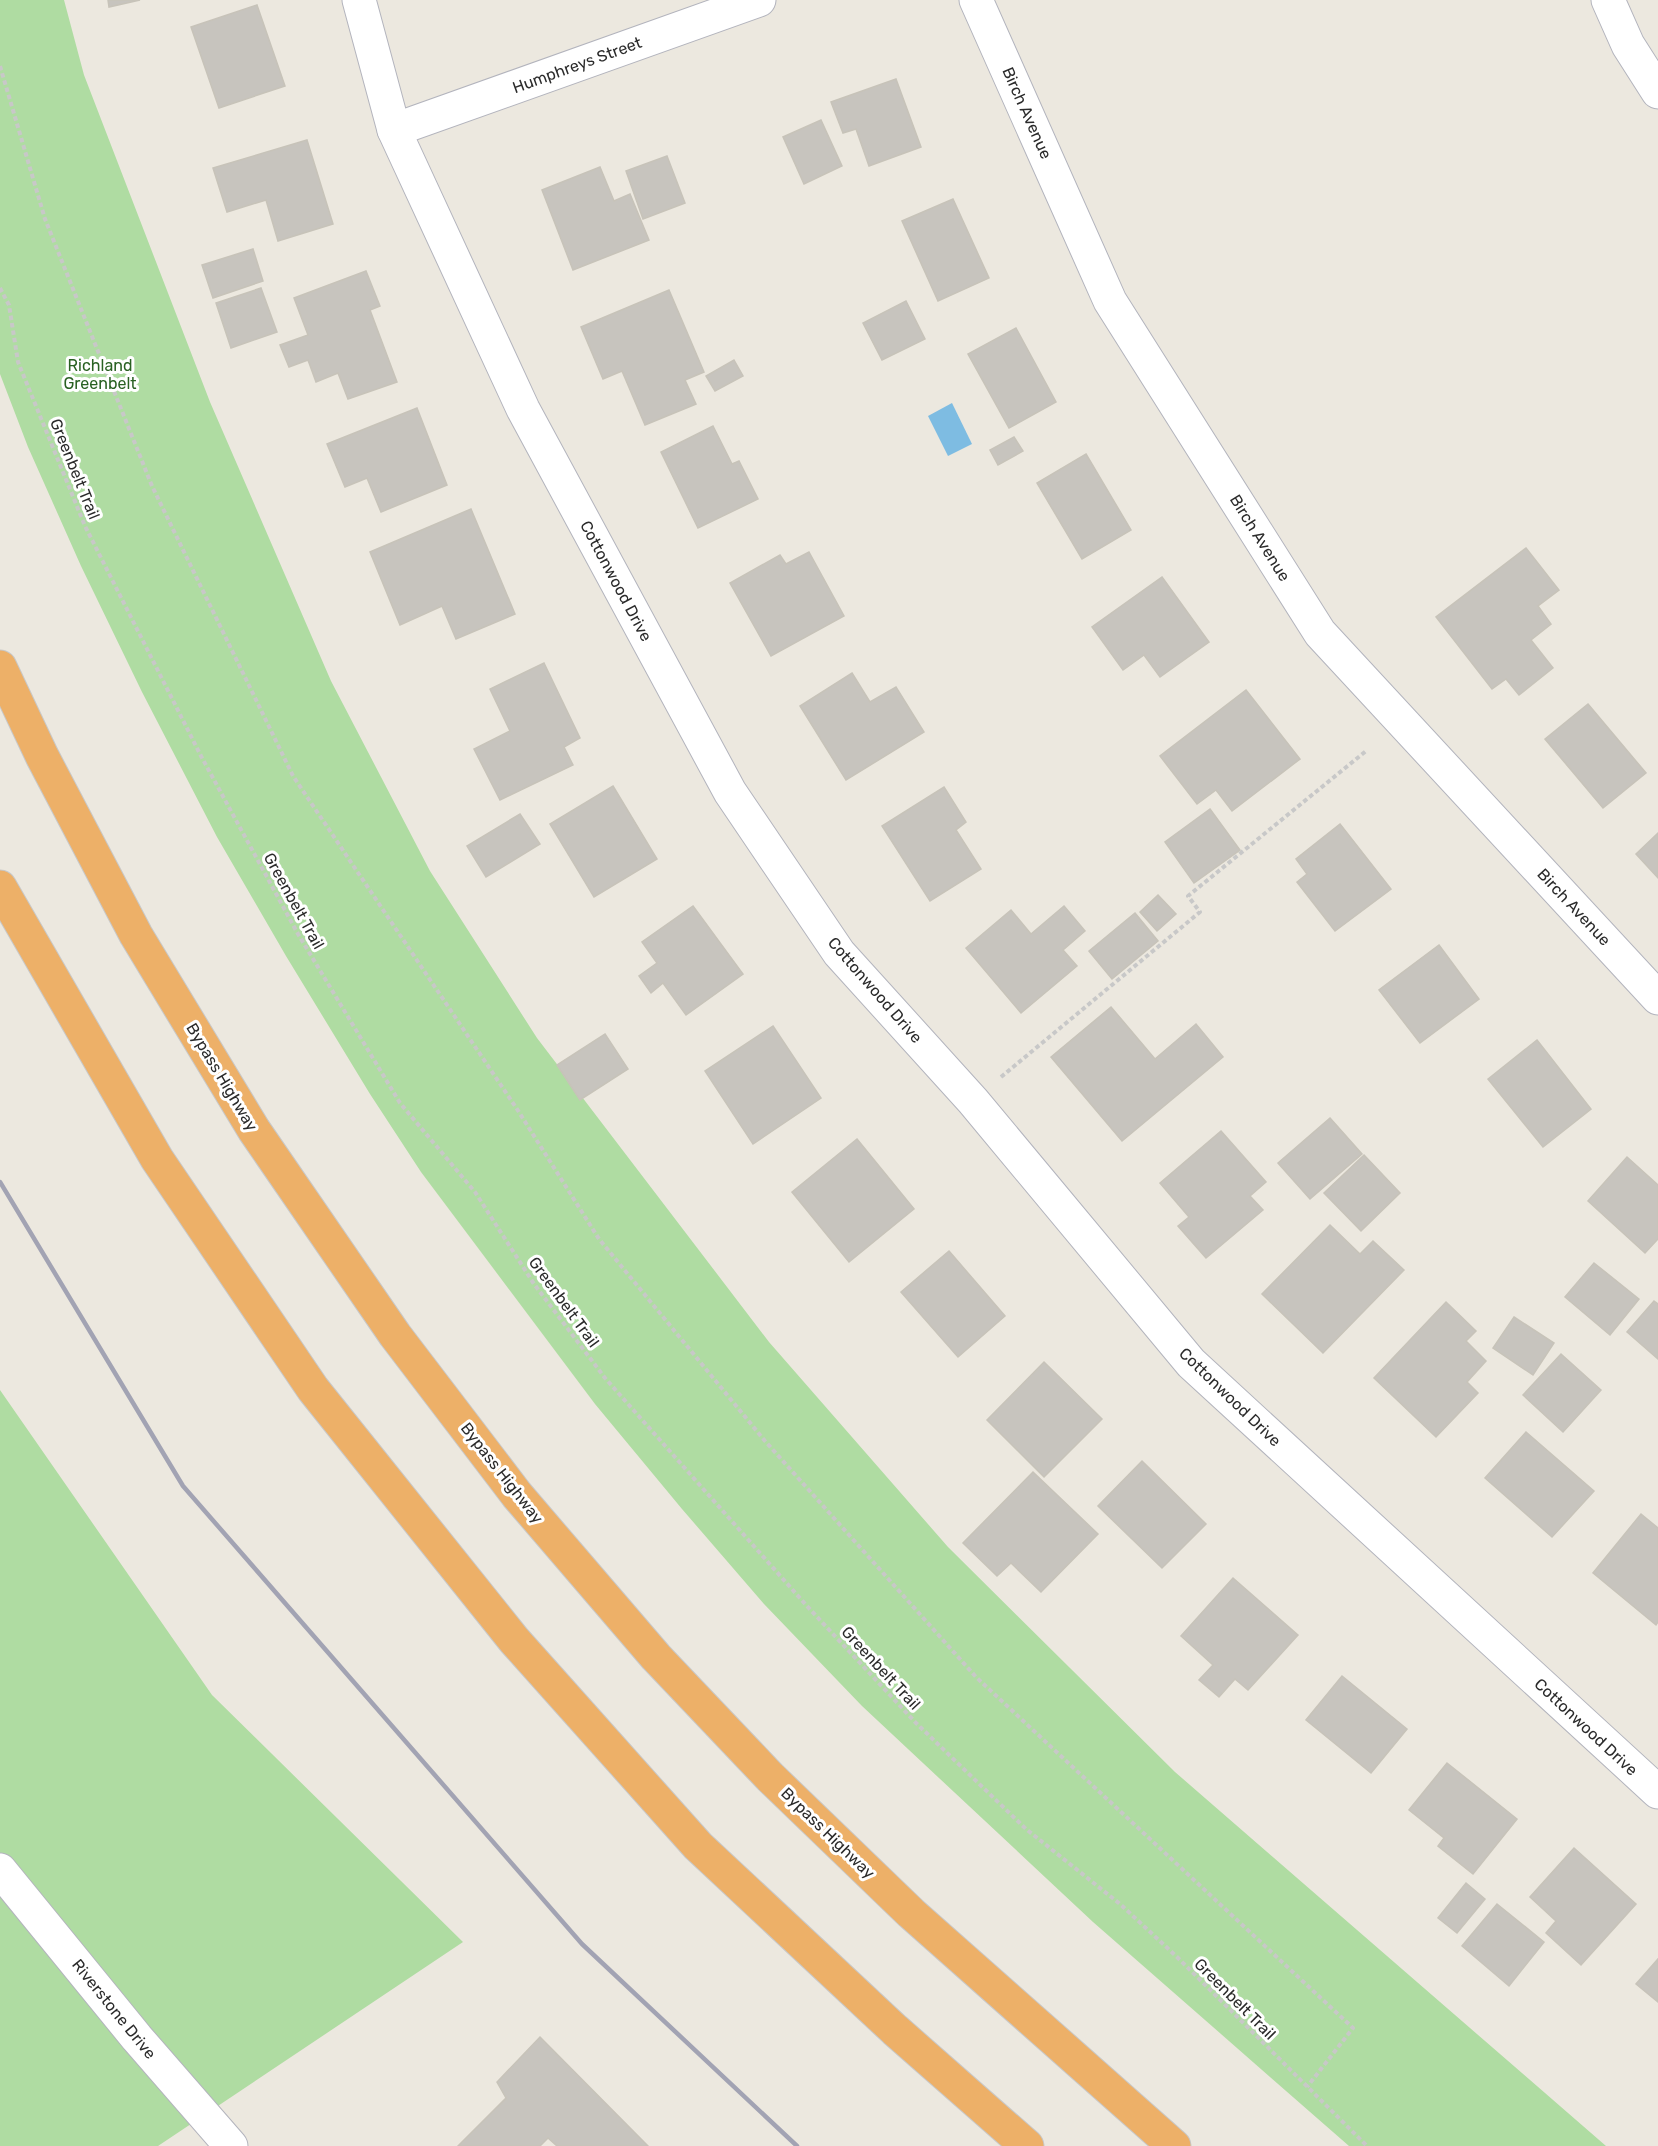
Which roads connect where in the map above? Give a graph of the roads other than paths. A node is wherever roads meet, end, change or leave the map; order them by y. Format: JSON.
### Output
{"nodes":[{"id":1,"x":359,"y":0,"type":"edge"},
{"id":2,"x":759,"y":0,"type":"edge"},
{"id":3,"x":976,"y":0,"type":"edge"},
{"id":4,"x":1608,"y":0,"type":"edge"},
{"id":5,"x":1658,"y":92,"type":"edge"},
{"id":6,"x":394,"y":130,"type":"junction"},
{"id":7,"x":0,"y":667,"type":"edge"},
{"id":8,"x":0,"y":887,"type":"edge"},
{"id":9,"x":1658,"y":998,"type":"edge"},
{"id":10,"x":1658,"y":1792,"type":"edge"},
{"id":11,"x":0,"y":1870,"type":"edge"},
{"id":12,"x":231,"y":2146,"type":"edge"},
{"id":13,"x":1027,"y":2146,"type":"edge"},
{"id":14,"x":1174,"y":2146,"type":"edge"}],
"edges":[{"from":1,"to":6,"type":"street","name":"Cottonwood Drive"},
{"from":2,"to":6,"type":"street","name":"Humphreys Street"},
{"from":3,"to":9,"type":"street","name":"Birch Avenue"},
{"from":4,"to":5,"type":"street"},
{"from":6,"to":10,"type":"street","name":"Cottonwood Drive"},
{"from":7,"to":14,"type":"highway","name":"Bypass Highway"},
{"from":8,"to":13,"type":"highway"},
{"from":11,"to":12,"type":"street","name":"Riverstone Drive"}]}
